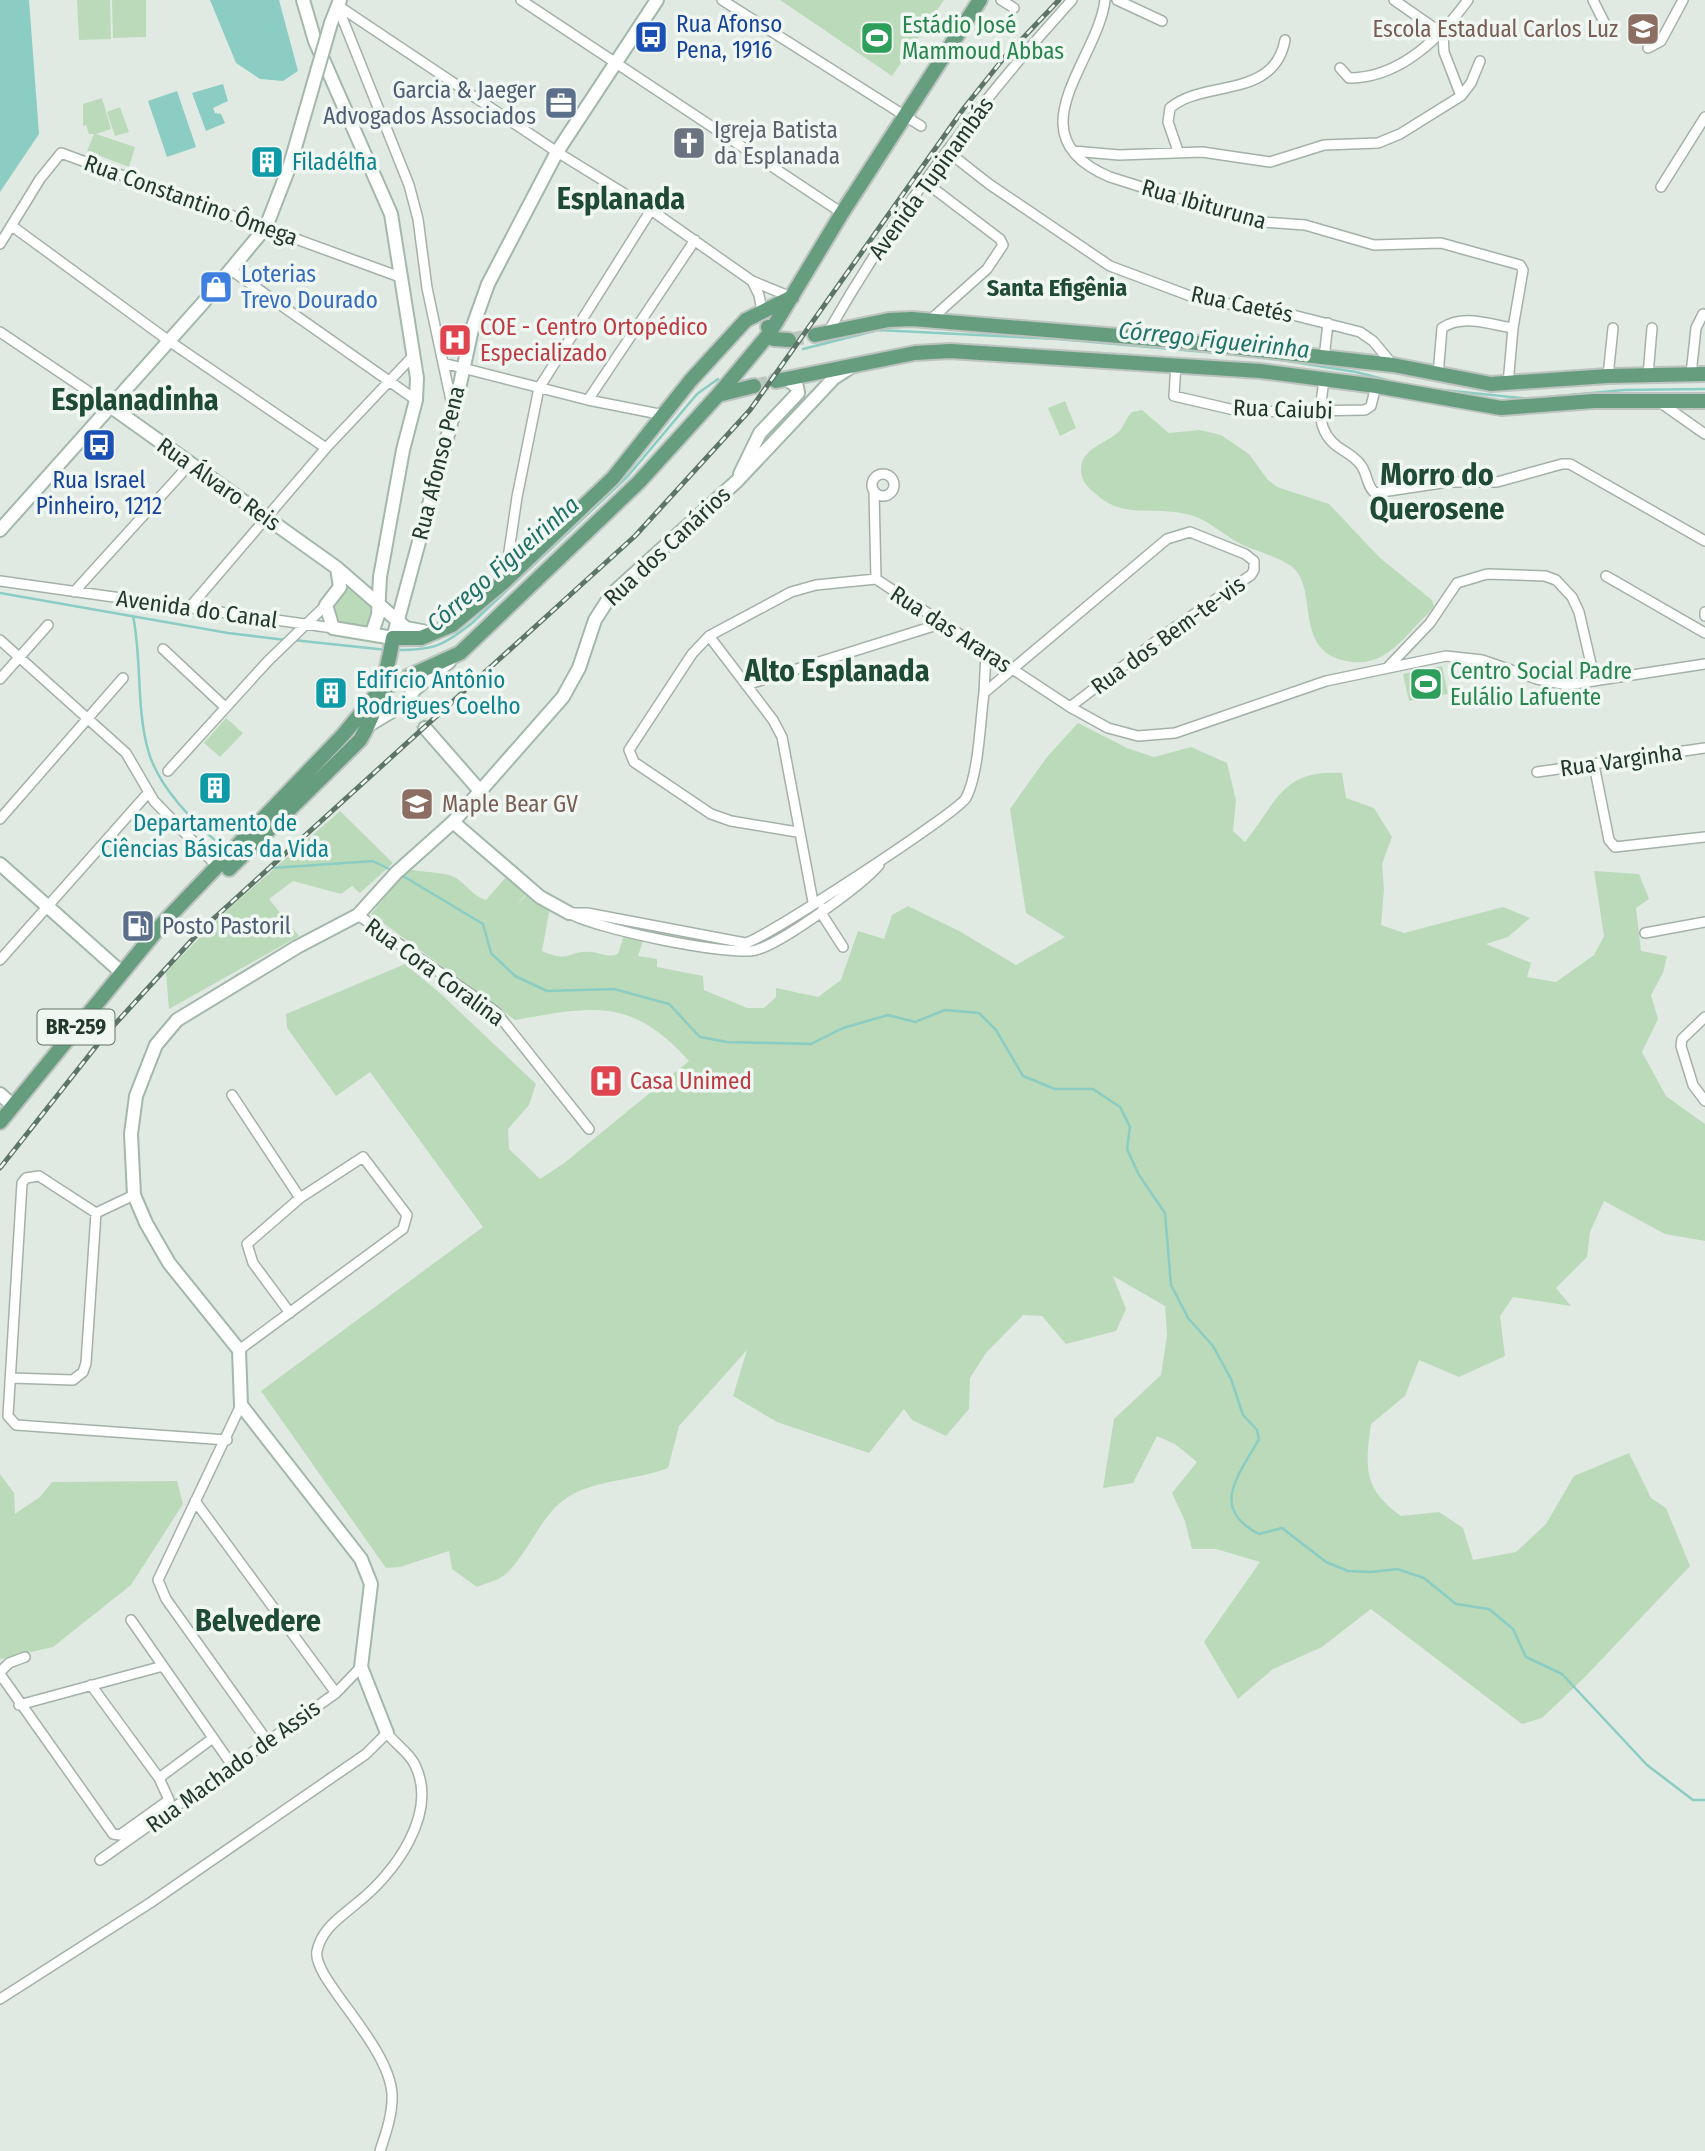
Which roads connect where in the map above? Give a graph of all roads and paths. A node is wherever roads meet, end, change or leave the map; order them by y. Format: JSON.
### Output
{"nodes":[{"id":1,"x":303,"y":0,"type":"edge"},
{"id":2,"x":521,"y":0,"type":"edge"},
{"id":3,"x":657,"y":0,"type":"edge"},
{"id":4,"x":722,"y":0,"type":"edge"},
{"id":5,"x":981,"y":0,"type":"edge"},
{"id":6,"x":1001,"y":0,"type":"edge"},
{"id":7,"x":1072,"y":0,"type":"edge"},
{"id":8,"x":1105,"y":0,"type":"edge"},
{"id":9,"x":1117,"y":0,"type":"edge"},
{"id":10,"x":1394,"y":0,"type":"edge"},
{"id":11,"x":1468,"y":0,"type":"edge"},
{"id":12,"x":1592,"y":0,"type":"edge"},
{"id":13,"x":1683,"y":0,"type":"edge"},
{"id":14,"x":338,"y":2,"type":"edge"},
{"id":15,"x":1014,"y":8,"type":"dead end"},
{"id":16,"x":1161,"y":21,"type":"dead end"},
{"id":17,"x":1609,"y":32,"type":"dead end"},
{"id":18,"x":1443,"y":34,"type":"junction"},
{"id":19,"x":1285,"y":40,"type":"dead end"},
{"id":20,"x":1648,"y":48,"type":"dead end"},
{"id":21,"x":1480,"y":61,"type":"dead end"},
{"id":22,"x":615,"y":63,"type":"junction"},
{"id":23,"x":1340,"y":68,"type":"dead end"},
{"id":24,"x":1461,"y":96,"type":"junction"},
{"id":25,"x":904,"y":115,"type":"junction"},
{"id":26,"x":1705,"y":117,"type":"edge"},
{"id":27,"x":921,"y":126,"type":"dead end"},
{"id":28,"x":947,"y":151,"type":"junction"},
{"id":29,"x":1073,"y":151,"type":"junction"},
{"id":30,"x":1178,"y":151,"type":"junction"},
{"id":31,"x":557,"y":152,"type":"junction"},
{"id":32,"x":925,"y":182,"type":"junction"},
{"id":33,"x":1661,"y":187,"type":"dead end"},
{"id":34,"x":651,"y":210,"type":"junction"},
{"id":35,"x":842,"y":213,"type":"junction"},
{"id":36,"x":12,"y":226,"type":"junction"},
{"id":37,"x":266,"y":227,"type":"junction"},
{"id":38,"x":695,"y":240,"type":"junction"},
{"id":39,"x":0,"y":244,"type":"edge"},
{"id":40,"x":231,"y":270,"type":"junction"},
{"id":41,"x":400,"y":277,"type":"junction"},
{"id":42,"x":752,"y":281,"type":"junction"},
{"id":43,"x":792,"y":298,"type":"junction"},
{"id":44,"x":762,"y":311,"type":"junction"},
{"id":45,"x":1703,"y":314,"type":"dead end"},
{"id":46,"x":746,"y":320,"type":"junction"},
{"id":47,"x":930,"y":320,"type":"junction"},
{"id":48,"x":1328,"y":323,"type":"junction"},
{"id":49,"x":1513,"y":328,"type":"junction"},
{"id":50,"x":1613,"y":328,"type":"dead end"},
{"id":51,"x":1653,"y":328,"type":"dead end"},
{"id":52,"x":0,"y":332,"type":"edge"},
{"id":53,"x":769,"y":334,"type":"junction"},
{"id":54,"x":822,"y":334,"type":"joint"},
{"id":55,"x":732,"y":337,"type":"junction"},
{"id":56,"x":789,"y":340,"type":"tunnel mouth"},
{"id":57,"x":169,"y":341,"type":"junction"},
{"id":58,"x":1179,"y":341,"type":"junction"},
{"id":59,"x":754,"y":354,"type":"junction"},
{"id":60,"x":414,"y":356,"type":"junction"},
{"id":61,"x":1324,"y":358,"type":"junction"},
{"id":62,"x":443,"y":363,"type":"junction"},
{"id":63,"x":1176,"y":364,"type":"junction"},
{"id":64,"x":855,"y":365,"type":"junction"},
{"id":65,"x":1393,"y":365,"type":"junction"},
{"id":66,"x":461,"y":368,"type":"junction"},
{"id":67,"x":1698,"y":374,"type":"edge"},
{"id":68,"x":1438,"y":375,"type":"junction"},
{"id":69,"x":1648,"y":375,"type":"junction"},
{"id":70,"x":1608,"y":376,"type":"junction"},
{"id":71,"x":390,"y":381,"type":"junction"},
{"id":72,"x":782,"y":381,"type":"joint"},
{"id":73,"x":1324,"y":381,"type":"junction"},
{"id":74,"x":1507,"y":384,"type":"junction"},
{"id":75,"x":754,"y":386,"type":"tunnel mouth"},
{"id":76,"x":1376,"y":386,"type":"junction"},
{"id":77,"x":540,"y":388,"type":"junction"},
{"id":78,"x":718,"y":395,"type":"junction"},
{"id":79,"x":416,"y":400,"type":"junction"},
{"id":80,"x":588,"y":400,"type":"junction"},
{"id":81,"x":1657,"y":401,"type":"junction"},
{"id":82,"x":1705,"y":401,"type":"edge"},
{"id":83,"x":110,"y":406,"type":"junction"},
{"id":84,"x":454,"y":412,"type":"junction"},
{"id":85,"x":1320,"y":412,"type":"junction"},
{"id":86,"x":664,"y":415,"type":"junction"},
{"id":87,"x":1705,"y":434,"type":"edge"},
{"id":88,"x":326,"y":448,"type":"junction"},
{"id":89,"x":190,"y":464,"type":"junction"},
{"id":90,"x":737,"y":481,"type":"junction"},
{"id":91,"x":620,"y":485,"type":"junction"},
{"id":92,"x":874,"y":492,"type":"dead end"},
{"id":93,"x":265,"y":517,"type":"junction"},
{"id":94,"x":0,"y":530,"type":"edge"},
{"id":95,"x":1705,"y":541,"type":"edge"},
{"id":96,"x":337,"y":568,"type":"junction"},
{"id":97,"x":1606,"y":576,"type":"dead end"},
{"id":98,"x":380,"y":577,"type":"junction"},
{"id":99,"x":876,"y":579,"type":"junction"},
{"id":100,"x":0,"y":581,"type":"edge"},
{"id":101,"x":505,"y":581,"type":"junction"},
{"id":102,"x":340,"y":587,"type":"junction"},
{"id":103,"x":363,"y":587,"type":"junction"},
{"id":104,"x":74,"y":592,"type":"junction"},
{"id":105,"x":379,"y":604,"type":"junction"},
{"id":106,"x":327,"y":605,"type":"junction"},
{"id":107,"x":190,"y":607,"type":"junction"},
{"id":108,"x":398,"y":621,"type":"junction"},
{"id":109,"x":307,"y":624,"type":"junction"},
{"id":110,"x":940,"y":624,"type":"junction"},
{"id":111,"x":48,"y":625,"type":"dead end"},
{"id":112,"x":333,"y":628,"type":"junction"},
{"id":113,"x":436,"y":632,"type":"junction"},
{"id":114,"x":372,"y":633,"type":"junction"},
{"id":115,"x":1705,"y":633,"type":"edge"},
{"id":116,"x":709,"y":636,"type":"junction"},
{"id":117,"x":0,"y":640,"type":"edge"},
{"id":118,"x":393,"y":640,"type":"junction"},
{"id":119,"x":163,"y":649,"type":"dead end"},
{"id":120,"x":986,"y":652,"type":"junction"},
{"id":121,"x":460,"y":653,"type":"junction"},
{"id":122,"x":20,"y":656,"type":"junction"},
{"id":123,"x":1705,"y":664,"type":"edge"},
{"id":124,"x":1388,"y":667,"type":"junction"},
{"id":125,"x":1012,"y":669,"type":"junction"},
{"id":126,"x":0,"y":678,"type":"edge"},
{"id":127,"x":122,"y":678,"type":"dead end"},
{"id":128,"x":1595,"y":681,"type":"junction"},
{"id":129,"x":746,"y":685,"type":"junction"},
{"id":130,"x":381,"y":689,"type":"junction"},
{"id":131,"x":984,"y":693,"type":"junction"},
{"id":132,"x":225,"y":707,"type":"junction"},
{"id":133,"x":1070,"y":707,"type":"junction"},
{"id":134,"x":89,"y":718,"type":"junction"},
{"id":135,"x":369,"y":725,"type":"junction"},
{"id":136,"x":425,"y":728,"type":"tunnel mouth"},
{"id":137,"x":1705,"y":748,"type":"edge"},
{"id":138,"x":1594,"y":765,"type":"junction"},
{"id":139,"x":168,"y":771,"type":"dead end"},
{"id":140,"x":1537,"y":772,"type":"dead end"},
{"id":141,"x":309,"y":781,"type":"junction"},
{"id":142,"x":149,"y":792,"type":"junction"},
{"id":143,"x":481,"y":792,"type":"junction"},
{"id":144,"x":0,"y":819,"type":"edge"},
{"id":145,"x":453,"y":822,"type":"junction"},
{"id":146,"x":797,"y":832,"type":"junction"},
{"id":147,"x":1705,"y":836,"type":"edge"},
{"id":148,"x":882,"y":861,"type":"junction"},
{"id":149,"x":0,"y":864,"type":"edge"},
{"id":150,"x":218,"y":867,"type":"junction"},
{"id":151,"x":813,"y":902,"type":"junction"},
{"id":152,"x":45,"y":906,"type":"junction"},
{"id":153,"x":569,"y":913,"type":"joint"},
{"id":154,"x":820,"y":913,"type":"junction"},
{"id":155,"x":358,"y":915,"type":"junction"},
{"id":156,"x":1705,"y":922,"type":"edge"},
{"id":157,"x":1645,"y":933,"type":"dead end"},
{"id":158,"x":154,"y":934,"type":"junction"},
{"id":159,"x":753,"y":946,"type":"junction"},
{"id":160,"x":843,"y":947,"type":"dead end"},
{"id":161,"x":0,"y":960,"type":"edge"},
{"id":162,"x":121,"y":972,"type":"junction"},
{"id":163,"x":1705,"y":1017,"type":"edge"},
{"id":164,"x":0,"y":1094,"type":"edge"},
{"id":165,"x":232,"y":1095,"type":"dead end"},
{"id":166,"x":1705,"y":1101,"type":"edge"},
{"id":167,"x":12,"y":1105,"type":"junction"},
{"id":168,"x":0,"y":1122,"type":"edge"},
{"id":169,"x":589,"y":1129,"type":"dead end"},
{"id":170,"x":134,"y":1195,"type":"junction"},
{"id":171,"x":300,"y":1198,"type":"junction"},
{"id":172,"x":96,"y":1213,"type":"junction"},
{"id":173,"x":290,"y":1313,"type":"junction"},
{"id":174,"x":239,"y":1350,"type":"junction"},
{"id":175,"x":11,"y":1378,"type":"junction"},
{"id":176,"x":241,"y":1405,"type":"junction"},
{"id":177,"x":227,"y":1440,"type":"junction"},
{"id":178,"x":195,"y":1501,"type":"junction"},
{"id":179,"x":131,"y":1620,"type":"dead end"},
{"id":180,"x":25,"y":1657,"type":"dead end"},
{"id":181,"x":163,"y":1666,"type":"junction"},
{"id":182,"x":361,"y":1667,"type":"junction"},
{"id":183,"x":0,"y":1673,"type":"edge"},
{"id":184,"x":91,"y":1685,"type":"junction"},
{"id":185,"x":337,"y":1693,"type":"junction"},
{"id":186,"x":19,"y":1705,"type":"junction"},
{"id":187,"x":387,"y":1733,"type":"junction"},
{"id":188,"x":213,"y":1738,"type":"junction"},
{"id":189,"x":268,"y":1742,"type":"junction"},
{"id":190,"x":234,"y":1768,"type":"junction"},
{"id":191,"x":159,"y":1777,"type":"junction"},
{"id":192,"x":100,"y":1860,"type":"dead end"},
{"id":193,"x":0,"y":1999,"type":"edge"},
{"id":194,"x":380,"y":2151,"type":"edge"}],
"edges":[{"from":1,"to":41,"type":"street"},
{"from":2,"to":22,"type":"street"},
{"from":3,"to":22,"type":"street","name":"Rua Afonso Pena"},
{"from":4,"to":25,"type":"street"},
{"from":5,"to":25,"type":"main road"},
{"from":6,"to":15,"type":"street"},
{"from":7,"to":28,"type":"street","name":"Avenida Tupinambás"},
{"from":8,"to":29,"type":"street"},
{"from":9,"to":16,"type":"street"},
{"from":10,"to":18,"type":"street"},
{"from":11,"to":18,"type":"street"},
{"from":12,"to":17,"type":"street"},
{"from":13,"to":20,"type":"street"},
{"from":14,"to":31,"type":"street"},
{"from":14,"to":37,"type":"street","bridge":true},
{"from":14,"to":62,"type":"street"},
{"from":18,"to":23,"type":"street"},
{"from":18,"to":24,"type":"street"},
{"from":19,"to":30,"type":"street"},
{"from":21,"to":24,"type":"street"},
{"from":22,"to":31,"type":"street","name":"Rua Afonso Pena"},
{"from":22,"to":35,"type":"street"},
{"from":24,"to":30,"type":"street"},
{"from":25,"to":27,"type":"street"},
{"from":25,"to":35,"type":"main road"},
{"from":26,"to":33,"type":"street"},
{"from":28,"to":32,"type":"street","name":"Avenida Tupinambás"},
{"from":28,"to":48,"type":"street","name":"Rua Caetés"},
{"from":29,"to":30,"type":"street"},
{"from":29,"to":49,"type":"street","name":"Rua Ibituruna"},
{"from":31,"to":34,"type":"street"},
{"from":31,"to":66,"type":"street","name":"Rua Afonso Pena"},
{"from":32,"to":47,"type":"street"},
{"from":32,"to":54,"type":"street","name":"Avenida Tupinambás"},
{"from":34,"to":38,"type":"street"},
{"from":34,"to":77,"type":"street"},
{"from":35,"to":43,"type":"main road"},
{"from":36,"to":37,"type":"street","name":"Rua Constantino Ômega"},
{"from":36,"to":39,"type":"street"},
{"from":36,"to":57,"type":"street"},
{"from":37,"to":40,"type":"street"},
{"from":37,"to":41,"type":"street","name":"Rua Constantino Ômega"},
{"from":38,"to":42,"type":"street"},
{"from":38,"to":80,"type":"street"},
{"from":40,"to":57,"type":"street"},
{"from":40,"to":71,"type":"street"},
{"from":41,"to":60,"type":"street"},
{"from":42,"to":43,"type":"street"},
{"from":42,"to":44,"type":"street"},
{"from":43,"to":44,"type":"main road"},
{"from":43,"to":53,"type":"main road"},
{"from":44,"to":46,"type":"main road"},
{"from":45,"to":67,"type":"street"},
{"from":46,"to":53,"type":"main road"},
{"from":46,"to":55,"type":"main road"},
{"from":47,"to":54,"type":"main road"},
{"from":47,"to":58,"type":"main road"},
{"from":48,"to":61,"type":"street"},
{"from":48,"to":65,"type":"street","name":"Rua Caetés"},
{"from":49,"to":68,"type":"street"},
{"from":49,"to":74,"type":"street"},
{"from":50,"to":70,"type":"street"},
{"from":51,"to":69,"type":"street"},
{"from":52,"to":83,"type":"street","name":"Rua Álvaro Reis"},
{"from":53,"to":56,"type":"main road"},
{"from":53,"to":59,"type":"main road"},
{"from":55,"to":59,"type":"main road"},
{"from":55,"to":86,"type":"main road"},
{"from":57,"to":83,"type":"street"},
{"from":57,"to":88,"type":"street"},
{"from":58,"to":61,"type":"main road"},
{"from":58,"to":63,"type":"main road"},
{"from":59,"to":78,"type":"main road"},
{"from":60,"to":71,"type":"street"},
{"from":60,"to":79,"type":"street"},
{"from":61,"to":65,"type":"main road"},
{"from":62,"to":66,"type":"street"},
{"from":62,"to":84,"type":"street"},
{"from":63,"to":64,"type":"main road"},
{"from":63,"to":73,"type":"main road"},
{"from":63,"to":85,"type":"street","name":"Rua Caiubi"},
{"from":64,"to":72,"type":"main road"},
{"from":64,"to":90,"type":"street","name":"Rua dos Canários"},
{"from":65,"to":68,"type":"main road"},
{"from":66,"to":77,"type":"street"},
{"from":66,"to":84,"type":"street","name":"Rua Afonso Pena"},
{"from":67,"to":69,"type":"main road"},
{"from":68,"to":74,"type":"main road"},
{"from":69,"to":70,"type":"main road"},
{"from":70,"to":74,"type":"main road"},
{"from":71,"to":79,"type":"street"},
{"from":71,"to":88,"type":"street"},
{"from":72,"to":90,"type":"street"},
{"from":73,"to":76,"type":"main road"},
{"from":73,"to":85,"type":"street"},
{"from":75,"to":78,"type":"main road"},
{"from":76,"to":81,"type":"main road"},
{"from":76,"to":85,"type":"street","name":"Rua Caiubi"},
{"from":77,"to":80,"type":"street"},
{"from":77,"to":101,"type":"street"},
{"from":78,"to":91,"type":"main road"},
{"from":79,"to":98,"type":"street"},
{"from":80,"to":86,"type":"street"},
{"from":81,"to":82,"type":"main road"},
{"from":81,"to":87,"type":"street"},
{"from":83,"to":89,"type":"street","name":"Rua Álvaro Reis"},
{"from":83,"to":94,"type":"street"},
{"from":84,"to":108,"type":"street","name":"Rua Afonso Pena"},
{"from":85,"to":95,"type":"street"},
{"from":86,"to":91,"type":"main road"},
{"from":88,"to":93,"type":"street"},
{"from":89,"to":93,"type":"street","name":"Rua Álvaro Reis"},
{"from":89,"to":104,"type":"street"},
{"from":90,"to":143,"type":"street","name":"Rua dos Canários"},
{"from":91,"to":101,"type":"main road"},
{"from":91,"to":121,"type":"main road"},
{"from":92,"to":99,"type":"street"},
{"from":93,"to":96,"type":"street","name":"Rua Álvaro Reis"},
{"from":93,"to":107,"type":"street"},
{"from":96,"to":102,"type":"street"},
{"from":96,"to":103,"type":"street","name":"Rua Álvaro Reis"},
{"from":97,"to":115,"type":"street"},
{"from":98,"to":103,"type":"street"},
{"from":98,"to":105,"type":"street"},
{"from":99,"to":110,"type":"street","name":"Rua das Araras"},
{"from":99,"to":116,"type":"street","name":"Rua das Araras"},
{"from":100,"to":104,"type":"street","name":"Avenida do Canal"},
{"from":101,"to":113,"type":"main road"},
{"from":102,"to":103,"type":"street"},
{"from":102,"to":106,"type":"street"},
{"from":103,"to":105,"type":"street","name":"Rua Álvaro Reis"},
{"from":104,"to":107,"type":"street","name":"Avenida do Canal"},
{"from":105,"to":108,"type":"street","name":"Rua Álvaro Reis"},
{"from":105,"to":114,"type":"street"},
{"from":106,"to":109,"type":"street"},
{"from":106,"to":112,"type":"street"},
{"from":107,"to":109,"type":"street","name":"Avenida do Canal"},
{"from":108,"to":113,"type":"street"},
{"from":108,"to":118,"type":"street","name":"Rua Afonso Pena"},
{"from":109,"to":112,"type":"street","name":"Avenida do Canal"},
{"from":109,"to":132,"type":"street"},
{"from":110,"to":120,"type":"street","name":"Rua das Araras"},
{"from":110,"to":129,"type":"street"},
{"from":111,"to":122,"type":"street"},
{"from":112,"to":114,"type":"street","name":"Avenida do Canal"},
{"from":113,"to":118,"type":"main road"},
{"from":114,"to":118,"type":"street","name":"Avenida do Canal"},
{"from":116,"to":129,"type":"street"},
{"from":116,"to":146,"type":"street","name":"Rua das Araras"},
{"from":117,"to":122,"type":"street"},
{"from":118,"to":130,"type":"main road","number":"BR-259"},
{"from":119,"to":132,"type":"street"},
{"from":120,"to":125,"type":"street","name":"Rua das Araras"},
{"from":120,"to":131,"type":"street"},
{"from":121,"to":130,"type":"main road"},
{"from":121,"to":135,"type":"street"},
{"from":122,"to":126,"type":"street"},
{"from":122,"to":134,"type":"street"},
{"from":123,"to":128,"type":"street","name":"Rua das Araras"},
{"from":124,"to":128,"type":"street","name":"Rua das Araras"},
{"from":124,"to":128,"type":"street"},
{"from":124,"to":133,"type":"street","name":"Rua das Araras"},
{"from":125,"to":131,"type":"street"},
{"from":125,"to":133,"type":"street","name":"Rua das Araras"},
{"from":125,"to":133,"type":"street","name":"Rua dos Bem-te-vis"},
{"from":127,"to":134,"type":"street"},
{"from":129,"to":146,"type":"street"},
{"from":130,"to":135,"type":"main road","number":"BR-259"},
{"from":130,"to":141,"type":"main road","number":"BR-259"},
{"from":131,"to":148,"type":"street"},
{"from":132,"to":139,"type":"street"},
{"from":134,"to":142,"type":"street"},
{"from":134,"to":144,"type":"street"},
{"from":135,"to":141,"type":"main road","number":"BR-259"},
{"from":136,"to":143,"type":"street"},
{"from":137,"to":138,"type":"street","name":"Rua Varginha"},
{"from":138,"to":140,"type":"street","name":"Rua Varginha"},
{"from":138,"to":147,"type":"street"},
{"from":141,"to":150,"type":"main road","number":"BR-259"},
{"from":141,"to":158,"type":"main road","number":"BR-259"},
{"from":142,"to":150,"type":"street"},
{"from":142,"to":152,"type":"street"},
{"from":143,"to":145,"type":"street","name":"Rua dos Canários"},
{"from":145,"to":153,"type":"street"},
{"from":145,"to":155,"type":"street","name":"Rua dos Canários"},
{"from":146,"to":151,"type":"street"},
{"from":148,"to":151,"type":"street"},
{"from":148,"to":154,"type":"street"},
{"from":149,"to":152,"type":"street"},
{"from":150,"to":158,"type":"main road","number":"BR-259"},
{"from":151,"to":159,"type":"street"},
{"from":152,"to":161,"type":"street"},
{"from":152,"to":162,"type":"street"},
{"from":153,"to":159,"type":"street"},
{"from":154,"to":159,"type":"street"},
{"from":154,"to":160,"type":"street"},
{"from":155,"to":169,"type":"street","name":"Rua Cora Coralina"},
{"from":155,"to":170,"type":"street","name":"Rua dos Canários"},
{"from":156,"to":157,"type":"street"},
{"from":158,"to":162,"type":"main road","number":"BR-259"},
{"from":162,"to":167,"type":"main road","number":"BR-259"},
{"from":163,"to":166,"type":"street"},
{"from":164,"to":167,"type":"street"},
{"from":165,"to":171,"type":"street"},
{"from":167,"to":168,"type":"main road","number":"BR-259"},
{"from":170,"to":172,"type":"street"},
{"from":170,"to":174,"type":"street"},
{"from":171,"to":173,"type":"street"},
{"from":171,"to":173,"type":"street"},
{"from":172,"to":175,"type":"street"},
{"from":172,"to":175,"type":"street"},
{"from":173,"to":174,"type":"street"},
{"from":174,"to":176,"type":"street"},
{"from":175,"to":177,"type":"street"},
{"from":176,"to":177,"type":"street"},
{"from":176,"to":182,"type":"street"},
{"from":177,"to":178,"type":"street"},
{"from":178,"to":185,"type":"street"},
{"from":178,"to":189,"type":"street"},
{"from":179,"to":181,"type":"street"},
{"from":180,"to":183,"type":"street"},
{"from":181,"to":184,"type":"street"},
{"from":181,"to":188,"type":"street"},
{"from":182,"to":185,"type":"street","name":"Rua Machado de Assis"},
{"from":182,"to":187,"type":"street"},
{"from":183,"to":186,"type":"street"},
{"from":184,"to":186,"type":"street"},
{"from":184,"to":191,"type":"street"},
{"from":185,"to":189,"type":"street","name":"Rua Machado de Assis"},
{"from":186,"to":191,"type":"street"},
{"from":187,"to":193,"type":"street"},
{"from":187,"to":194,"type":"street"},
{"from":188,"to":190,"type":"street"},
{"from":188,"to":191,"type":"street"},
{"from":189,"to":190,"type":"street","name":"Rua Machado de Assis"},
{"from":190,"to":192,"type":"street","name":"Rua Machado de Assis"}]}
